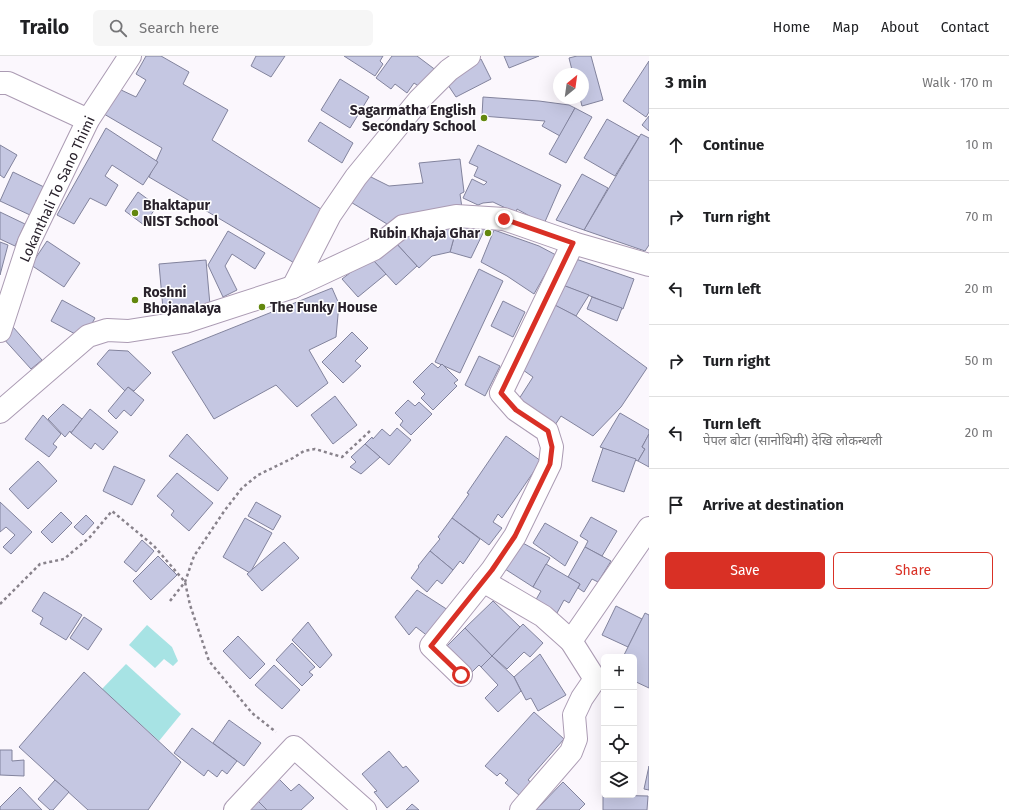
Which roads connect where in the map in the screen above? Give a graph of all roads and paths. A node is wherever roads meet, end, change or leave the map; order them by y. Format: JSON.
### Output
{"nodes":[{"id":1,"x":130,"y":56,"type":"edge"},
{"id":2,"x":469,"y":56,"type":"edge"},
{"id":3,"x":113,"y":66,"type":"edge"},
{"id":4,"x":0,"y":83,"type":"edge"},
{"id":5,"x":88,"y":120,"type":"junction"},
{"id":6,"x":573,"y":243,"type":"junction"},
{"id":7,"x":649,"y":265,"type":"edge"},
{"id":8,"x":294,"y":287,"type":"junction"},
{"id":9,"x":0,"y":331,"type":"edge"},
{"id":10,"x":0,"y":412,"type":"edge"},
{"id":11,"x":371,"y":430,"type":"dead end"},
{"id":12,"x":649,"y":528,"type":"edge"},
{"id":13,"x":483,"y":581,"type":"junction"},
{"id":14,"x":185,"y":582,"type":"junction"},
{"id":15,"x":170,"y":601,"type":"dead end"},
{"id":16,"x":0,"y":604,"type":"edge"},
{"id":17,"x":571,"y":641,"type":"junction"},
{"id":18,"x":461,"y":675,"type":"dead end"},
{"id":19,"x":294,"y":747,"type":"junction"},
{"id":20,"x":235,"y":810,"type":"edge"},
{"id":21,"x":365,"y":810,"type":"edge"},
{"id":22,"x":521,"y":810,"type":"edge"}],
"edges":[{"from":1,"to":3,"type":"street","name":"Lokanthali To Sano Thimi"},
{"from":2,"to":8,"type":"street"},
{"from":3,"to":5,"type":"street","name":"Lokanthali To Sano Thimi"},
{"from":4,"to":5,"type":"street"},
{"from":5,"to":9,"type":"street","name":"Lokanthali To Sano Thimi"},
{"from":6,"to":7,"type":"street"},
{"from":6,"to":8,"type":"street"},
{"from":6,"to":13,"type":"street"},
{"from":8,"to":10,"type":"street"},
{"from":11,"to":14,"type":"path"},
{"from":12,"to":17,"type":"street"},
{"from":13,"to":17,"type":"street"},
{"from":13,"to":18,"type":"street"},
{"from":14,"to":15,"type":"path"},
{"from":14,"to":16,"type":"path"},
{"from":14,"to":19,"type":"path"},
{"from":17,"to":22,"type":"street"},
{"from":19,"to":20,"type":"street"},
{"from":19,"to":21,"type":"street"}]}
